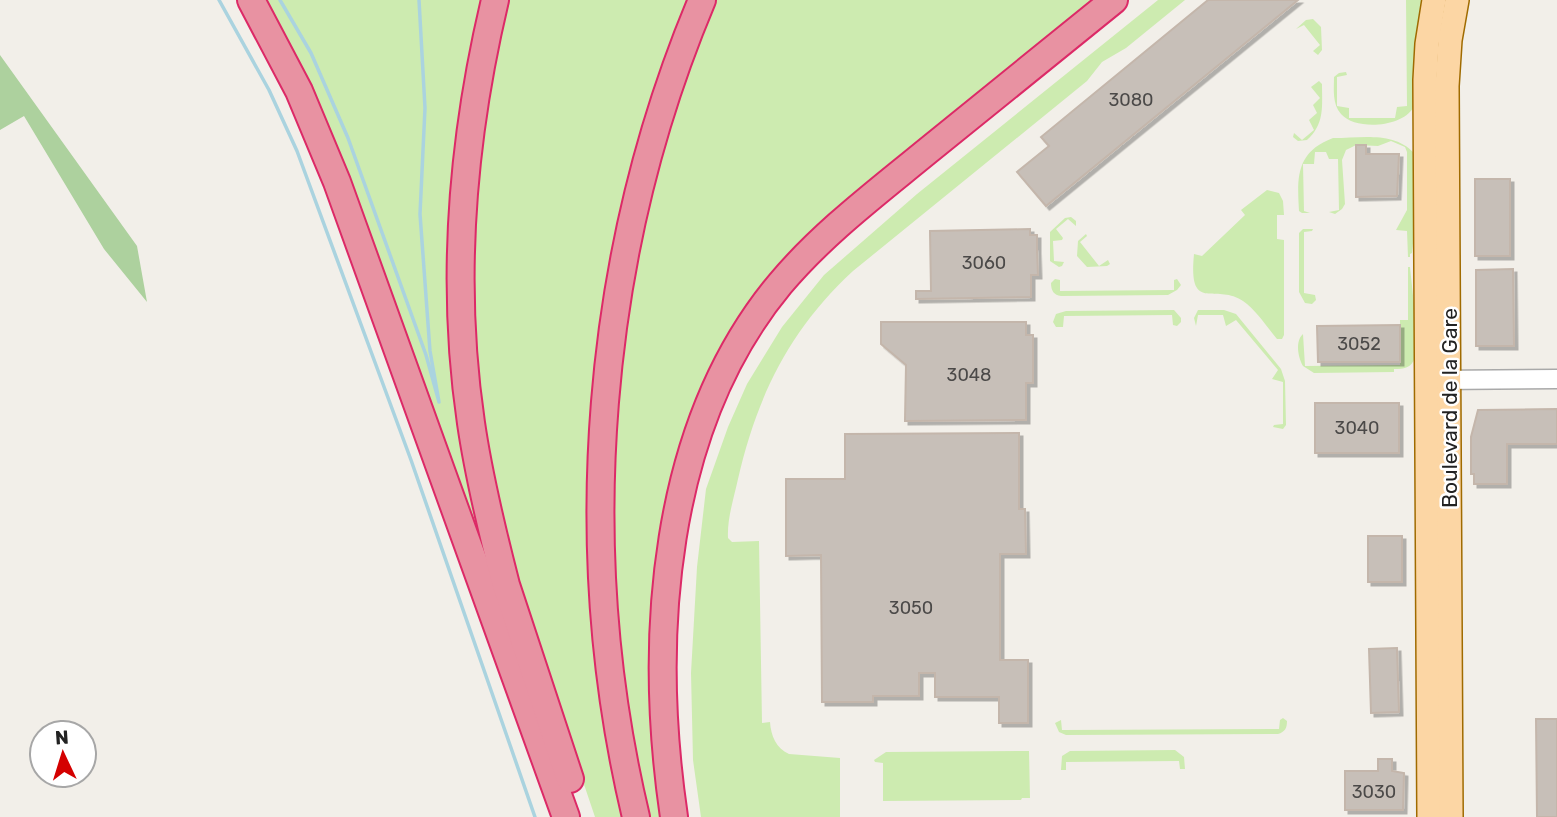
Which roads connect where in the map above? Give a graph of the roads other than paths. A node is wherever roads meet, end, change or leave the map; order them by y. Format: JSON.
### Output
{"nodes":[{"id":1,"x":251,"y":0,"type":"edge"},
{"id":2,"x":495,"y":0,"type":"edge"},
{"id":3,"x":702,"y":0,"type":"edge"},
{"id":4,"x":1114,"y":0,"type":"edge"},
{"id":5,"x":1434,"y":0,"type":"edge"},
{"id":6,"x":1457,"y":0,"type":"edge"},
{"id":7,"x":1557,"y":379,"type":"edge"},
{"id":8,"x":1437,"y":380,"type":"junction"},
{"id":9,"x":566,"y":817,"type":"edge"},
{"id":10,"x":583,"y":817,"type":"edge"},
{"id":11,"x":636,"y":817,"type":"edge"},
{"id":12,"x":674,"y":817,"type":"edge"},
{"id":13,"x":1429,"y":817,"type":"edge"},
{"id":14,"x":1451,"y":817,"type":"edge"}],
"edges":[{"from":1,"to":9,"type":"highway"},
{"from":2,"to":10,"type":"highway"},
{"from":3,"to":11,"type":"highway"},
{"from":4,"to":12,"type":"highway"},
{"from":5,"to":8,"type":"main road","name":"Boulevard de la Gare"},
{"from":6,"to":8,"type":"main road","name":"Boulevard de la Gare"},
{"from":7,"to":8,"type":"street"},
{"from":8,"to":13,"type":"main road","name":"Boulevard de la Gare"},
{"from":8,"to":14,"type":"main road","name":"Boulevard de la Gare"}]}
